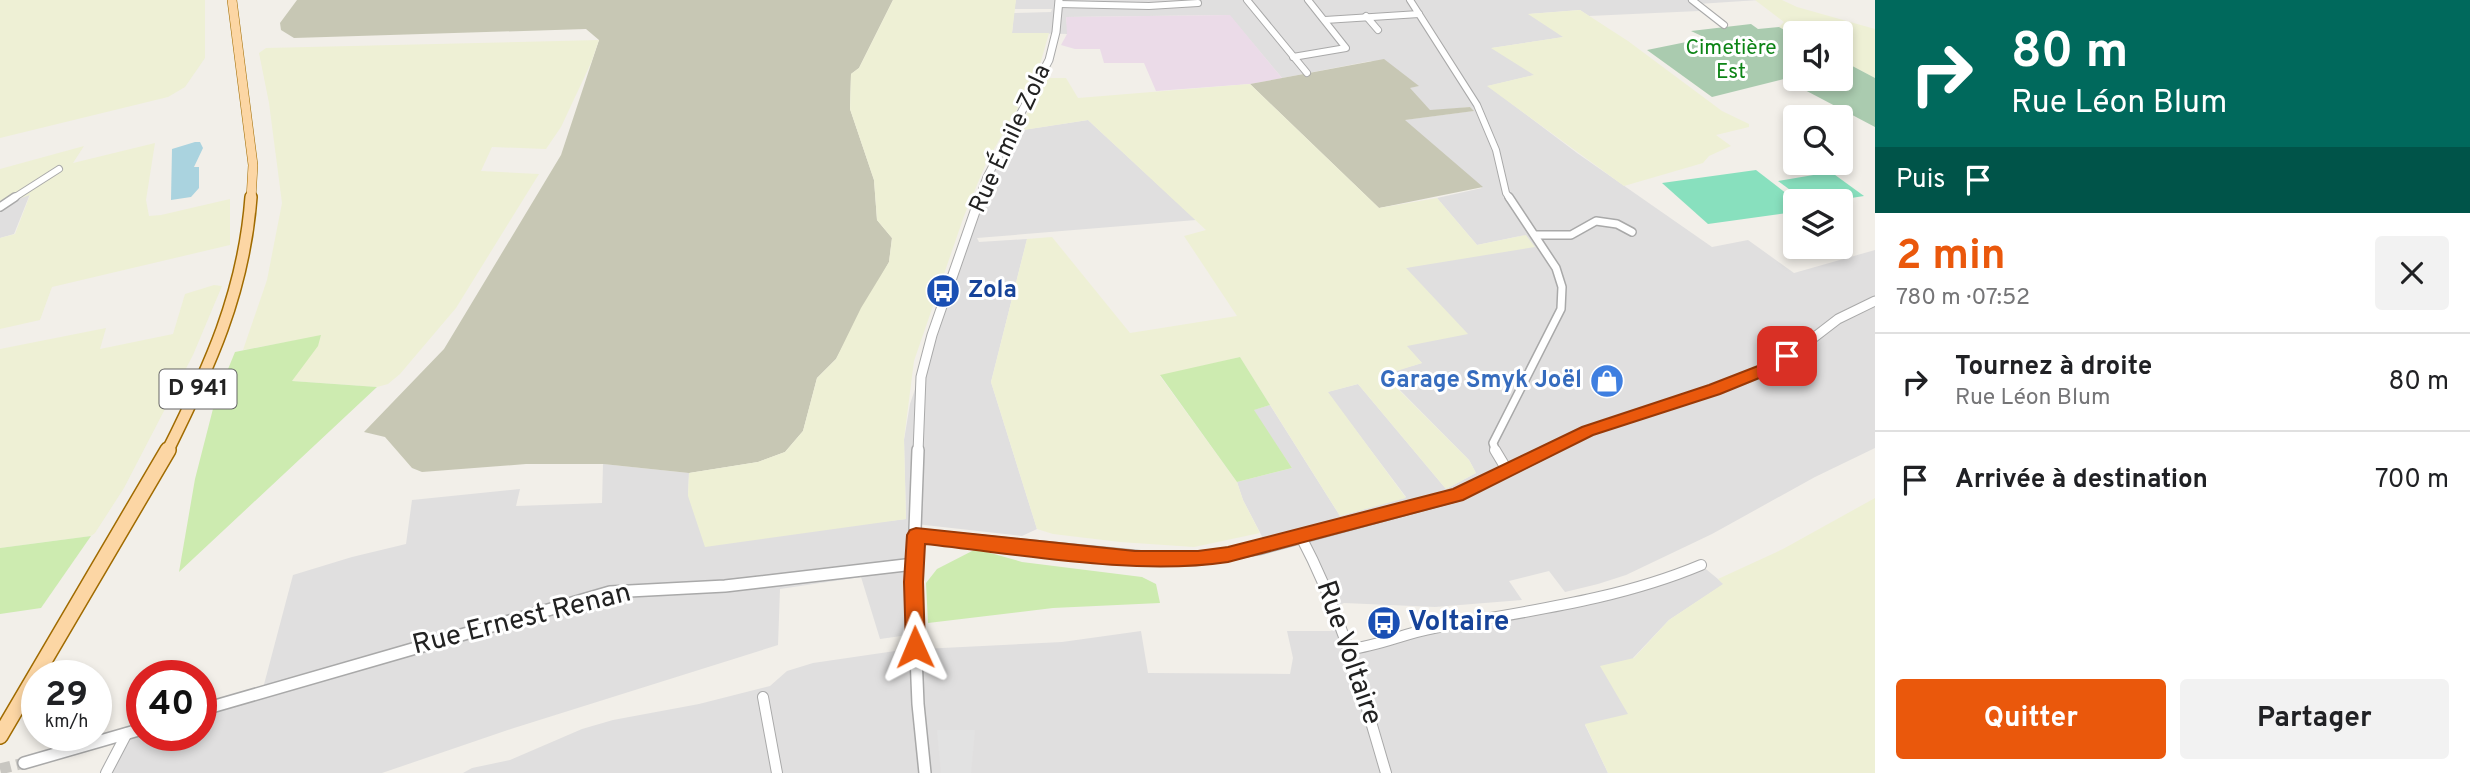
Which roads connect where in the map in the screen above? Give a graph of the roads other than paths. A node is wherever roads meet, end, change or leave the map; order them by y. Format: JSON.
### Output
{"nodes":[{"id":1,"x":232,"y":0,"type":"edge"},
{"id":2,"x":1247,"y":0,"type":"edge"},
{"id":3,"x":1308,"y":0,"type":"edge"},
{"id":4,"x":1410,"y":0,"type":"edge"},
{"id":5,"x":1692,"y":0,"type":"edge"},
{"id":6,"x":1059,"y":2,"type":"edge"},
{"id":7,"x":1198,"y":3,"type":"dead end"},
{"id":8,"x":1419,"y":15,"type":"junction"},
{"id":9,"x":1366,"y":16,"type":"junction"},
{"id":10,"x":1325,"y":20,"type":"junction"},
{"id":11,"x":1724,"y":25,"type":"dead end"},
{"id":12,"x":1378,"y":30,"type":"dead end"},
{"id":13,"x":1293,"y":57,"type":"junction"},
{"id":14,"x":1307,"y":74,"type":"dead end"},
{"id":15,"x":59,"y":169,"type":"dead end"},
{"id":16,"x":0,"y":207,"type":"edge"},
{"id":17,"x":1632,"y":232,"type":"dead end"},
{"id":18,"x":1535,"y":235,"type":"junction"},
{"id":19,"x":1875,"y":301,"type":"edge"},
{"id":20,"x":1507,"y":470,"type":"junction"},
{"id":21,"x":916,"y":535,"type":"junction"},
{"id":22,"x":1301,"y":537,"type":"junction"},
{"id":23,"x":914,"y":564,"type":"junction"},
{"id":24,"x":1702,"y":565,"type":"dead end"},
{"id":25,"x":1350,"y":649,"type":"junction"},
{"id":26,"x":763,"y":696,"type":"dead end"},
{"id":27,"x":217,"y":705,"type":"edge"},
{"id":28,"x":126,"y":733,"type":"edge"},
{"id":29,"x":126,"y":735,"type":"edge"},
{"id":30,"x":0,"y":736,"type":"edge"},
{"id":31,"x":24,"y":763,"type":"tunnel mouth"},
{"id":32,"x":106,"y":773,"type":"edge"},
{"id":33,"x":777,"y":773,"type":"edge"},
{"id":34,"x":925,"y":773,"type":"edge"},
{"id":35,"x":1386,"y":773,"type":"edge"}],
"edges":[{"from":1,"to":30,"type":"main road","number":"D 941"},
{"from":2,"to":13,"type":"street"},
{"from":3,"to":10,"type":"street"},
{"from":4,"to":8,"type":"street"},
{"from":5,"to":11,"type":"street"},
{"from":6,"to":7,"type":"street"},
{"from":6,"to":21,"type":"street","name":"Rue Émile Zola"},
{"from":8,"to":9,"type":"street"},
{"from":8,"to":18,"type":"street"},
{"from":9,"to":10,"type":"street"},
{"from":9,"to":12,"type":"street"},
{"from":10,"to":13,"type":"street"},
{"from":13,"to":14,"type":"street"},
{"from":15,"to":16,"type":"street"},
{"from":17,"to":18,"type":"street"},
{"from":18,"to":20,"type":"street"},
{"from":19,"to":20,"type":"street"},
{"from":20,"to":22,"type":"street"},
{"from":21,"to":22,"type":"street"},
{"from":21,"to":23,"type":"street","name":"Rue Émile Zola"},
{"from":22,"to":25,"type":"street","name":"Rue Voltaire"},
{"from":23,"to":27,"type":"street","name":"Rue Ernest Renan"},
{"from":23,"to":34,"type":"street","name":"Rue Émile Zola"},
{"from":24,"to":25,"type":"street"},
{"from":25,"to":35,"type":"street","name":"Rue Voltaire"},
{"from":26,"to":33,"type":"street"},
{"from":28,"to":31,"type":"street"},
{"from":29,"to":32,"type":"street"}]}
